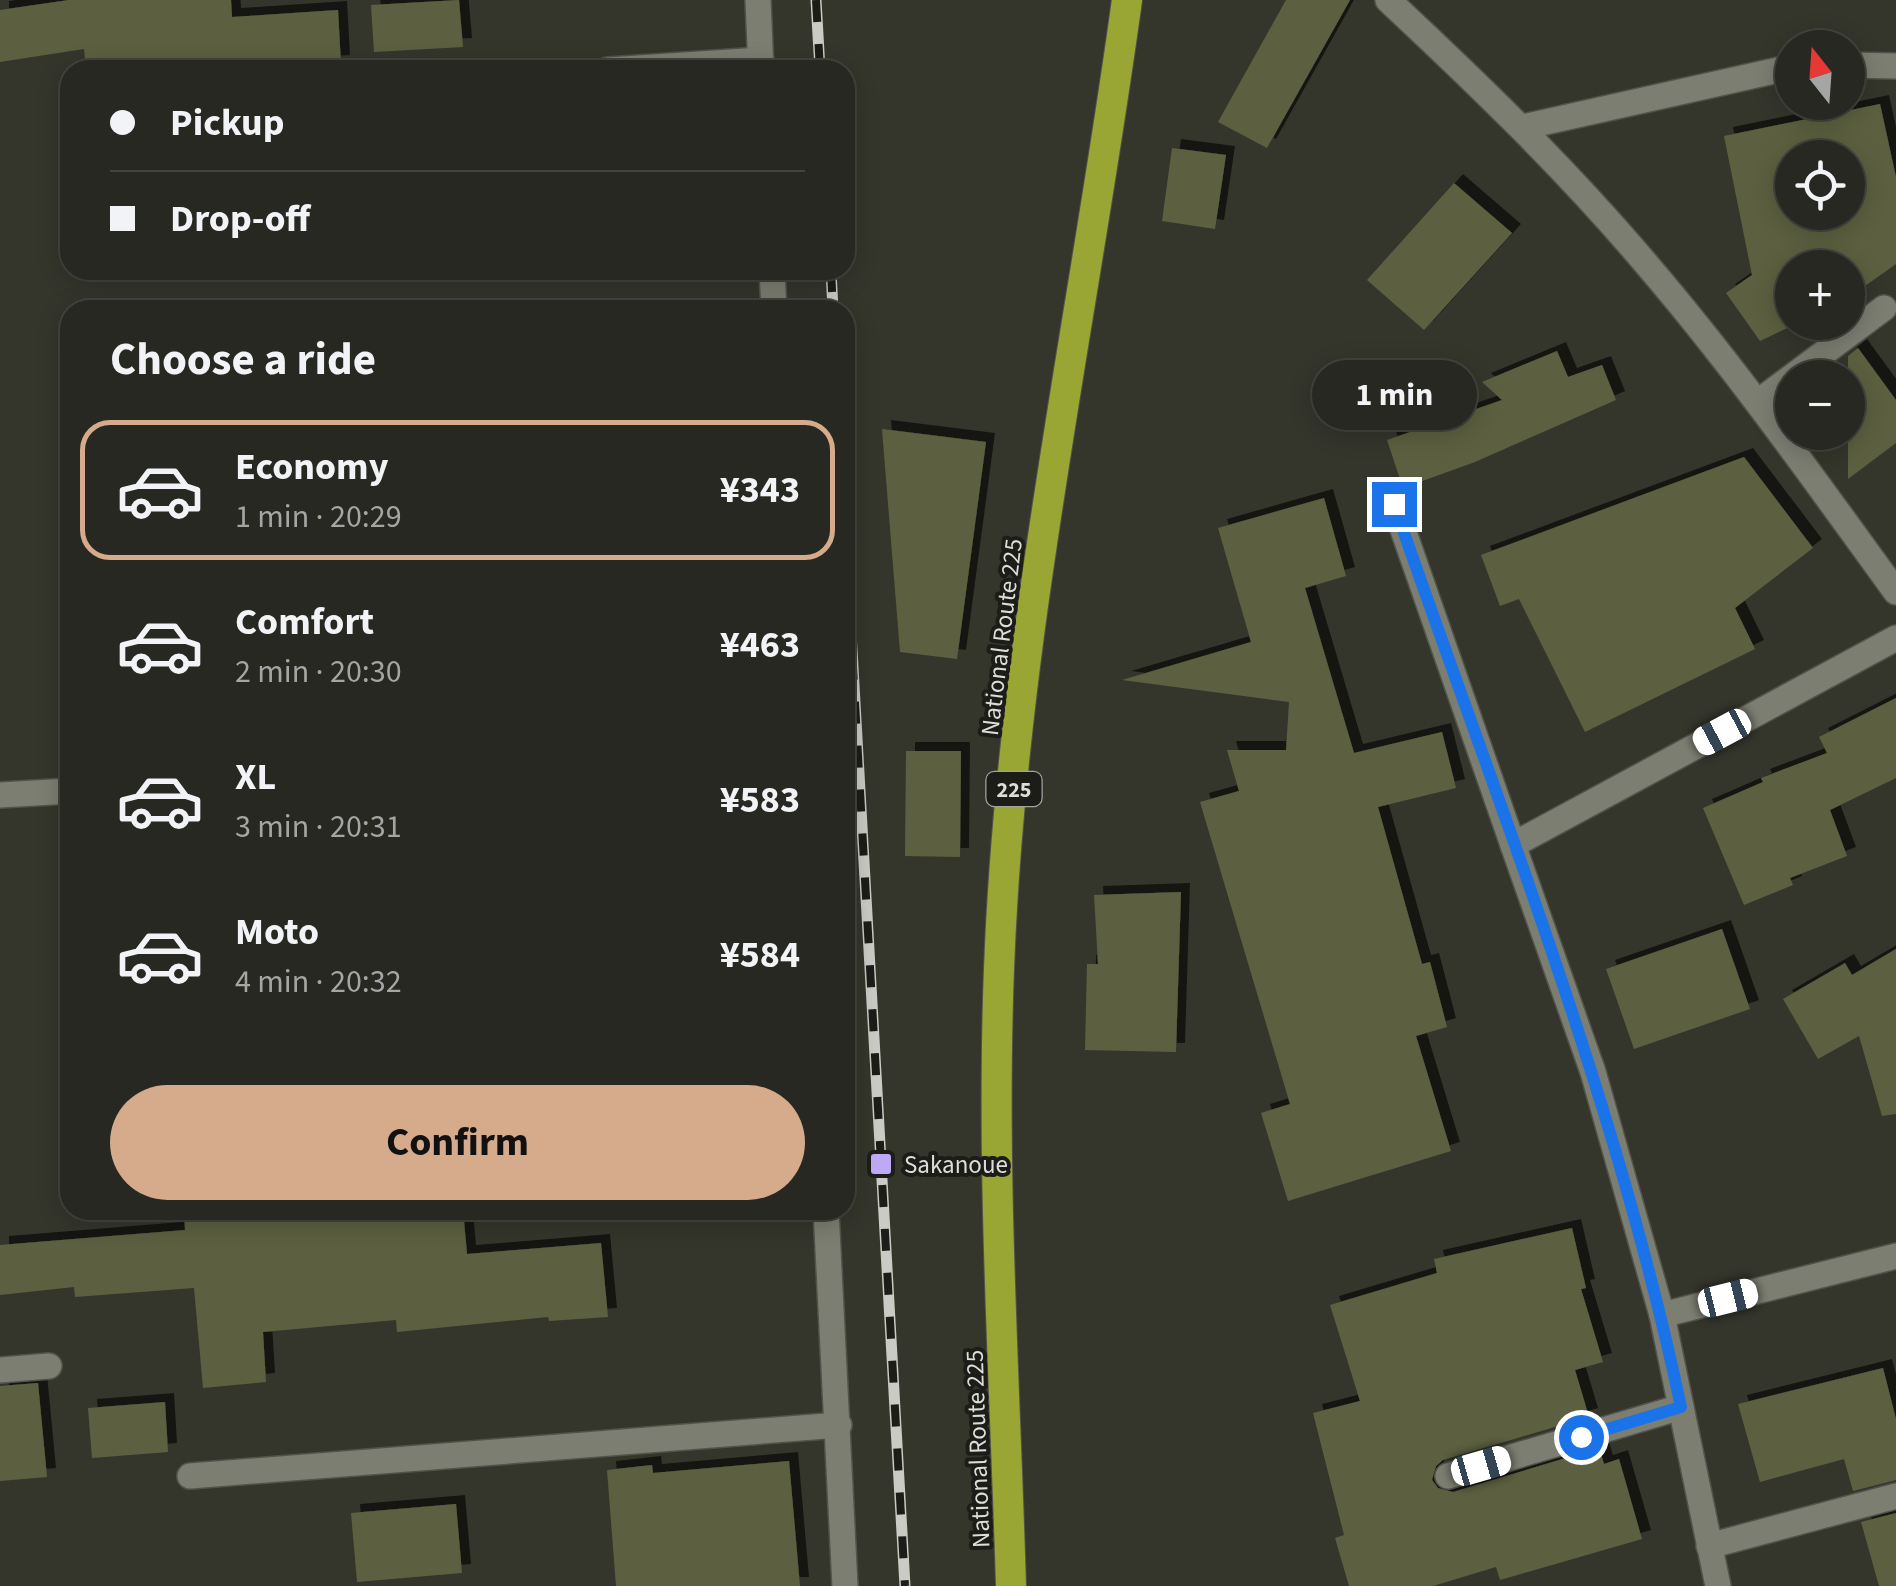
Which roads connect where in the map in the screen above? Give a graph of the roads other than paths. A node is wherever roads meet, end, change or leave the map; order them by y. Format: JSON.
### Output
{"nodes":[{"id":1,"x":758,"y":0,"type":"edge"},
{"id":2,"x":1127,"y":0,"type":"edge"},
{"id":3,"x":1388,"y":0,"type":"edge"},
{"id":4,"x":761,"y":60,"type":"edge"},
{"id":5,"x":1865,"y":65,"type":"edge"},
{"id":6,"x":1896,"y":66,"type":"edge"},
{"id":7,"x":1775,"y":72,"type":"edge"},
{"id":8,"x":1524,"y":127,"type":"junction"},
{"id":9,"x":1884,"y":308,"type":"dead end"},
{"id":10,"x":1758,"y":402,"type":"junction"},
{"id":11,"x":1394,"y":504,"type":"dead end"},
{"id":12,"x":1896,"y":592,"type":"edge"},
{"id":13,"x":1896,"y":638,"type":"edge"},
{"id":14,"x":60,"y":792,"type":"edge"},
{"id":15,"x":0,"y":795,"type":"edge"},
{"id":16,"x":1512,"y":845,"type":"junction"},
{"id":17,"x":827,"y":1220,"type":"edge"},
{"id":18,"x":1896,"y":1256,"type":"edge"},
{"id":19,"x":1662,"y":1315,"type":"junction"},
{"id":20,"x":49,"y":1366,"type":"dead end"},
{"id":21,"x":0,"y":1370,"type":"edge"},
{"id":22,"x":1681,"y":1407,"type":"junction"},
{"id":23,"x":839,"y":1425,"type":"junction"},
{"id":24,"x":190,"y":1476,"type":"dead end"},
{"id":25,"x":1448,"y":1476,"type":"dead end"},
{"id":26,"x":1896,"y":1496,"type":"edge"},
{"id":27,"x":1709,"y":1546,"type":"junction"},
{"id":28,"x":1712,"y":1585,"type":"edge"},
{"id":29,"x":845,"y":1586,"type":"edge"},
{"id":30,"x":1011,"y":1586,"type":"edge"}],
"edges":[{"from":1,"to":4,"type":"street"},
{"from":2,"to":30,"type":"highway","name":"National Route 225","number":"225"},
{"from":3,"to":8,"type":"street"},
{"from":5,"to":6,"type":"street"},
{"from":7,"to":8,"type":"street"},
{"from":8,"to":10,"type":"street"},
{"from":9,"to":10,"type":"street"},
{"from":10,"to":12,"type":"street"},
{"from":11,"to":16,"type":"street"},
{"from":13,"to":16,"type":"street"},
{"from":14,"to":15,"type":"street"},
{"from":16,"to":19,"type":"street"},
{"from":17,"to":23,"type":"street"},
{"from":18,"to":19,"type":"street"},
{"from":19,"to":22,"type":"street"},
{"from":20,"to":21,"type":"street"},
{"from":22,"to":25,"type":"street"},
{"from":22,"to":27,"type":"street"},
{"from":23,"to":24,"type":"street"},
{"from":23,"to":29,"type":"street"},
{"from":26,"to":27,"type":"street"},
{"from":27,"to":28,"type":"street"}]}
